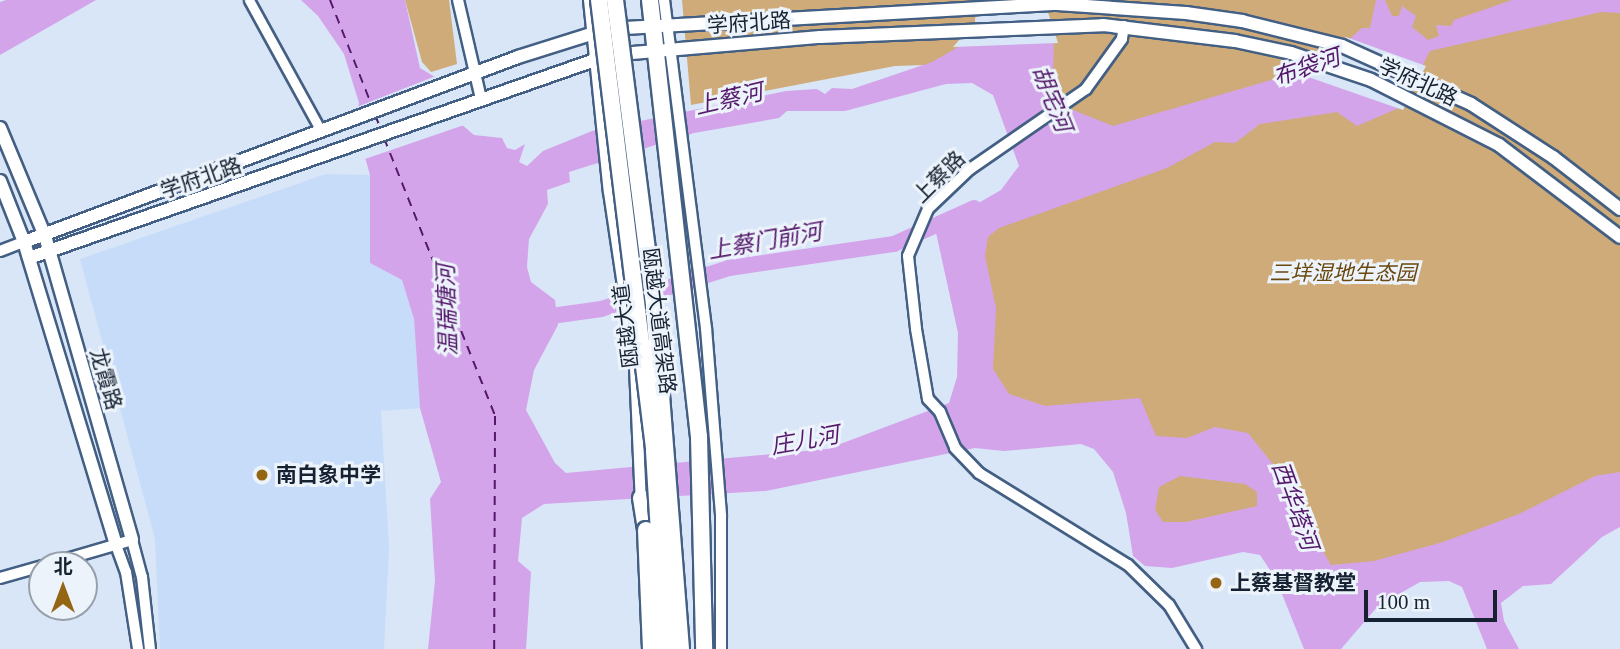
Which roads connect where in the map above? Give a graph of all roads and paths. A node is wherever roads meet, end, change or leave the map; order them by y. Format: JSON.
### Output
{"nodes":[{"id":1,"x":249,"y":0,"type":"edge"},
{"id":2,"x":458,"y":0,"type":"edge"},
{"id":3,"x":589,"y":0,"type":"edge"},
{"id":4,"x":601,"y":0,"type":"edge"},
{"id":5,"x":615,"y":0,"type":"edge"},
{"id":6,"x":650,"y":0,"type":"edge"},
{"id":7,"x":664,"y":0,"type":"edge"},
{"id":8,"x":660,"y":25,"type":"junction"},
{"id":9,"x":1124,"y":26,"type":"junction"},
{"id":10,"x":600,"y":31,"type":"junction"},
{"id":11,"x":661,"y":48,"type":"junction"},
{"id":12,"x":603,"y":57,"type":"junction"},
{"id":13,"x":475,"y":73,"type":"junction"},
{"id":14,"x":481,"y":99,"type":"junction"},
{"id":15,"x":0,"y":128,"type":"edge"},
{"id":16,"x":321,"y":131,"type":"junction"},
{"id":17,"x":0,"y":181,"type":"edge"},
{"id":18,"x":1620,"y":209,"type":"edge"},
{"id":19,"x":45,"y":236,"type":"junction"},
{"id":20,"x":1620,"y":237,"type":"edge"},
{"id":21,"x":24,"y":242,"type":"junction"},
{"id":22,"x":0,"y":251,"type":"edge"},
{"id":23,"x":50,"y":251,"type":"junction"},
{"id":24,"x":29,"y":258,"type":"junction"},
{"id":25,"x":641,"y":498,"type":"junction"},
{"id":26,"x":132,"y":540,"type":"junction"},
{"id":27,"x":116,"y":545,"type":"junction"},
{"id":28,"x":95,"y":551,"type":"edge"},
{"id":29,"x":641,"y":569,"type":"junction"},
{"id":30,"x":28,"y":570,"type":"edge"},
{"id":31,"x":0,"y":578,"type":"edge"},
{"id":32,"x":657,"y":611,"type":"junction"},
{"id":33,"x":138,"y":649,"type":"edge"},
{"id":34,"x":150,"y":649,"type":"edge"},
{"id":35,"x":643,"y":649,"type":"edge"},
{"id":36,"x":651,"y":649,"type":"edge"},
{"id":37,"x":659,"y":649,"type":"edge"},
{"id":38,"x":666,"y":649,"type":"edge"},
{"id":39,"x":681,"y":649,"type":"edge"},
{"id":40,"x":704,"y":649,"type":"edge"},
{"id":41,"x":722,"y":649,"type":"edge"},
{"id":42,"x":1196,"y":649,"type":"edge"}],
"edges":[{"from":1,"to":16,"type":"street"},
{"from":2,"to":13,"type":"street"},
{"from":3,"to":10,"type":"street"},
{"from":4,"to":10,"type":"highway","name":"瓯越大道"},
{"from":4,"to":38,"type":"highway","name":"瓯越大道高架路","bridge":true},
{"from":5,"to":39,"type":"highway","name":"瓯越大道高架路","bridge":true},
{"from":6,"to":8,"type":"highway"},
{"from":7,"to":8,"type":"street"},
{"from":8,"to":10,"type":"main road","name":"学府北路"},
{"from":8,"to":11,"type":"highway"},
{"from":8,"to":18,"type":"main road","name":"学府北路"},
{"from":9,"to":11,"type":"main road","name":"学府北路"},
{"from":9,"to":20,"type":"main road","name":"学府北路"},
{"from":9,"to":42,"type":"street","name":"上蔡路"},
{"from":10,"to":12,"type":"highway","name":"瓯越大道"},
{"from":10,"to":13,"type":"main road","name":"学府北路"},
{"from":11,"to":12,"type":"main road","name":"学府北路"},
{"from":11,"to":40,"type":"highway"},
{"from":11,"to":41,"type":"street"},
{"from":12,"to":14,"type":"main road","name":"学府北路"},
{"from":12,"to":25,"type":"street"},
{"from":12,"to":32,"type":"highway","name":"瓯越大道","bridge":true},
{"from":13,"to":14,"type":"street"},
{"from":13,"to":16,"type":"main road","name":"学府北路"},
{"from":14,"to":23,"type":"main road","name":"学府北路"},
{"from":15,"to":19,"type":"main road","name":"龙霞路"},
{"from":16,"to":19,"type":"main road","name":"学府北路"},
{"from":17,"to":21,"type":"main road","name":"龙霞路"},
{"from":19,"to":21,"type":"main road","name":"学府北路"},
{"from":19,"to":23,"type":"main road","name":"龙霞路"},
{"from":21,"to":22,"type":"street"},
{"from":21,"to":24,"type":"main road","name":"龙霞路"},
{"from":23,"to":24,"type":"main road","name":"学府北路"},
{"from":23,"to":26,"type":"main road","name":"龙霞路"},
{"from":24,"to":27,"type":"main road","name":"龙霞路"},
{"from":25,"to":29,"type":"street"},
{"from":25,"to":36,"type":"highway","bridge":true},
{"from":26,"to":27,"type":"street"},
{"from":26,"to":34,"type":"street","name":"龙霞路"},
{"from":27,"to":28,"type":"street"},
{"from":27,"to":33,"type":"street","name":"龙霞路"},
{"from":29,"to":32,"type":"street"},
{"from":29,"to":35,"type":"street"},
{"from":30,"to":31,"type":"street"},
{"from":32,"to":37,"type":"highway","name":"瓯越大道"}]}
